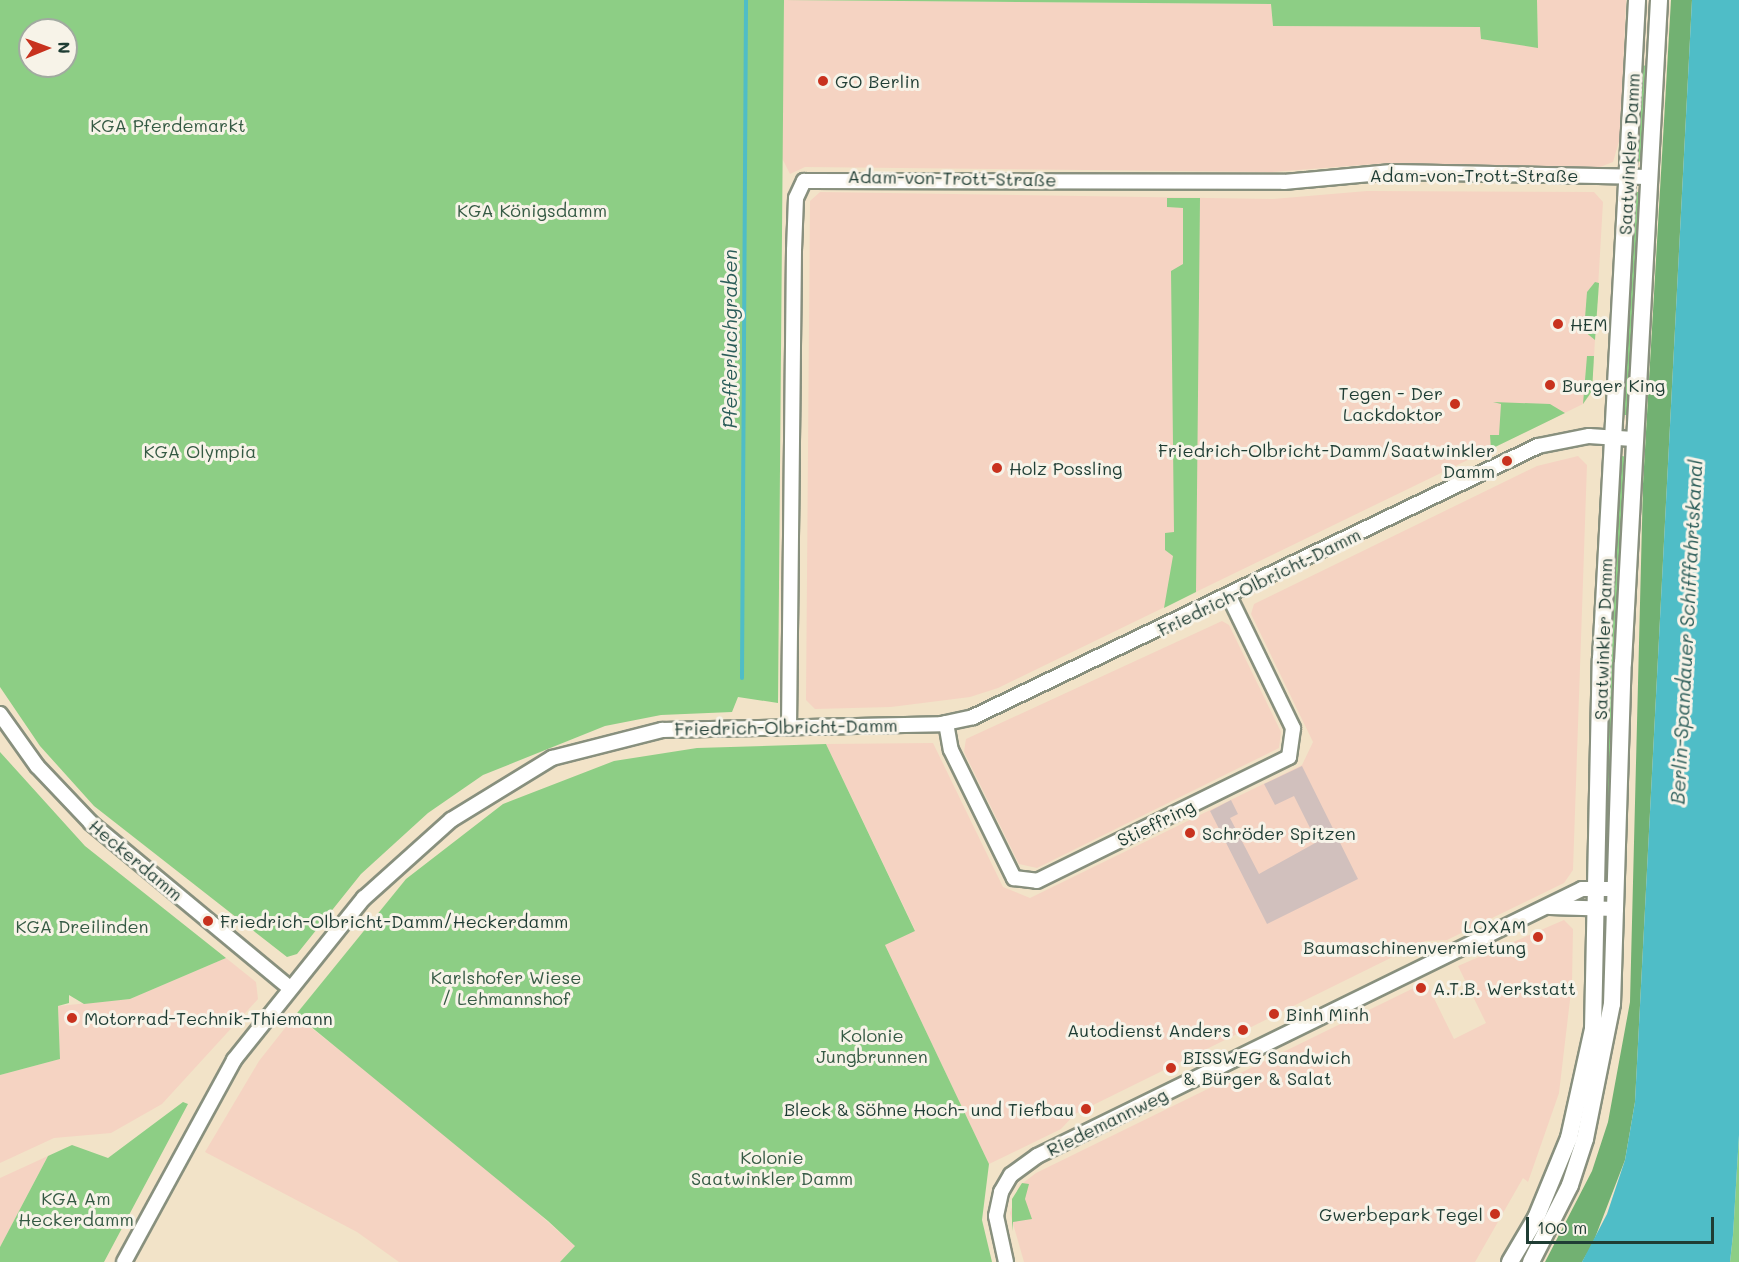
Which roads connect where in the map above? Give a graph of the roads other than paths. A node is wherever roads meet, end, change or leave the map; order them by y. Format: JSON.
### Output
{"nodes":[{"id":1,"x":1637,"y":0,"type":"edge"},
{"id":2,"x":1659,"y":0,"type":"edge"},
{"id":3,"x":1628,"y":176,"type":"junction"},
{"id":4,"x":1649,"y":177,"type":"junction"},
{"id":5,"x":1613,"y":438,"type":"junction"},
{"id":6,"x":1633,"y":439,"type":"junction"},
{"id":7,"x":1229,"y":596,"type":"junction"},
{"id":8,"x":0,"y":714,"type":"edge"},
{"id":9,"x":946,"y":723,"type":"junction"},
{"id":10,"x":789,"y":728,"type":"junction"},
{"id":11,"x":1597,"y":889,"type":"junction"},
{"id":12,"x":1616,"y":890,"type":"junction"},
{"id":13,"x":1547,"y":907,"type":"junction"},
{"id":14,"x":1596,"y":908,"type":"junction"},
{"id":15,"x":1616,"y":909,"type":"junction"},
{"id":16,"x":290,"y":988,"type":"junction"},
{"id":17,"x":124,"y":1262,"type":"edge"},
{"id":18,"x":1006,"y":1262,"type":"edge"},
{"id":19,"x":1510,"y":1262,"type":"edge"},
{"id":20,"x":1531,"y":1262,"type":"edge"}],
"edges":[{"from":1,"to":3,"type":"main road","name":"Saatwinkler Damm"},
{"from":2,"to":4,"type":"main road","name":"Saatwinkler Damm"},
{"from":3,"to":4,"type":"street","name":"Adam-von-Trott-Straße"},
{"from":3,"to":5,"type":"main road","name":"Saatwinkler Damm"},
{"from":3,"to":10,"type":"street","name":"Adam-von-Trott-Straße"},
{"from":4,"to":6,"type":"main road","name":"Saatwinkler Damm"},
{"from":5,"to":6,"type":"street","name":"Friedrich-Olbricht-Damm"},
{"from":5,"to":7,"type":"street","name":"Friedrich-Olbricht-Damm"},
{"from":5,"to":11,"type":"main road","name":"Saatwinkler Damm"},
{"from":6,"to":12,"type":"main road","name":"Saatwinkler Damm"},
{"from":7,"to":9,"type":"street","name":"Friedrich-Olbricht-Damm"},
{"from":7,"to":9,"type":"street","name":"Stieffring"},
{"from":8,"to":16,"type":"street","name":"Heckerdamm"},
{"from":9,"to":10,"type":"street","name":"Friedrich-Olbricht-Damm"},
{"from":10,"to":16,"type":"street","name":"Friedrich-Olbricht-Damm"},
{"from":11,"to":12,"type":"street","name":"Riedemannweg"},
{"from":11,"to":13,"type":"street","name":"Riedemannweg"},
{"from":11,"to":14,"type":"main road","name":"Saatwinkler Damm"},
{"from":12,"to":15,"type":"main road","name":"Saatwinkler Damm"},
{"from":13,"to":14,"type":"street","name":"Riedemannweg"},
{"from":13,"to":18,"type":"street","name":"Riedemannweg"},
{"from":14,"to":15,"type":"street","name":"Riedemannweg"},
{"from":14,"to":19,"type":"main road","name":"Saatwinkler Damm"},
{"from":15,"to":20,"type":"main road","name":"Saatwinkler Damm"},
{"from":16,"to":17,"type":"street","name":"Friedrich-Olbricht-Damm"}]}
